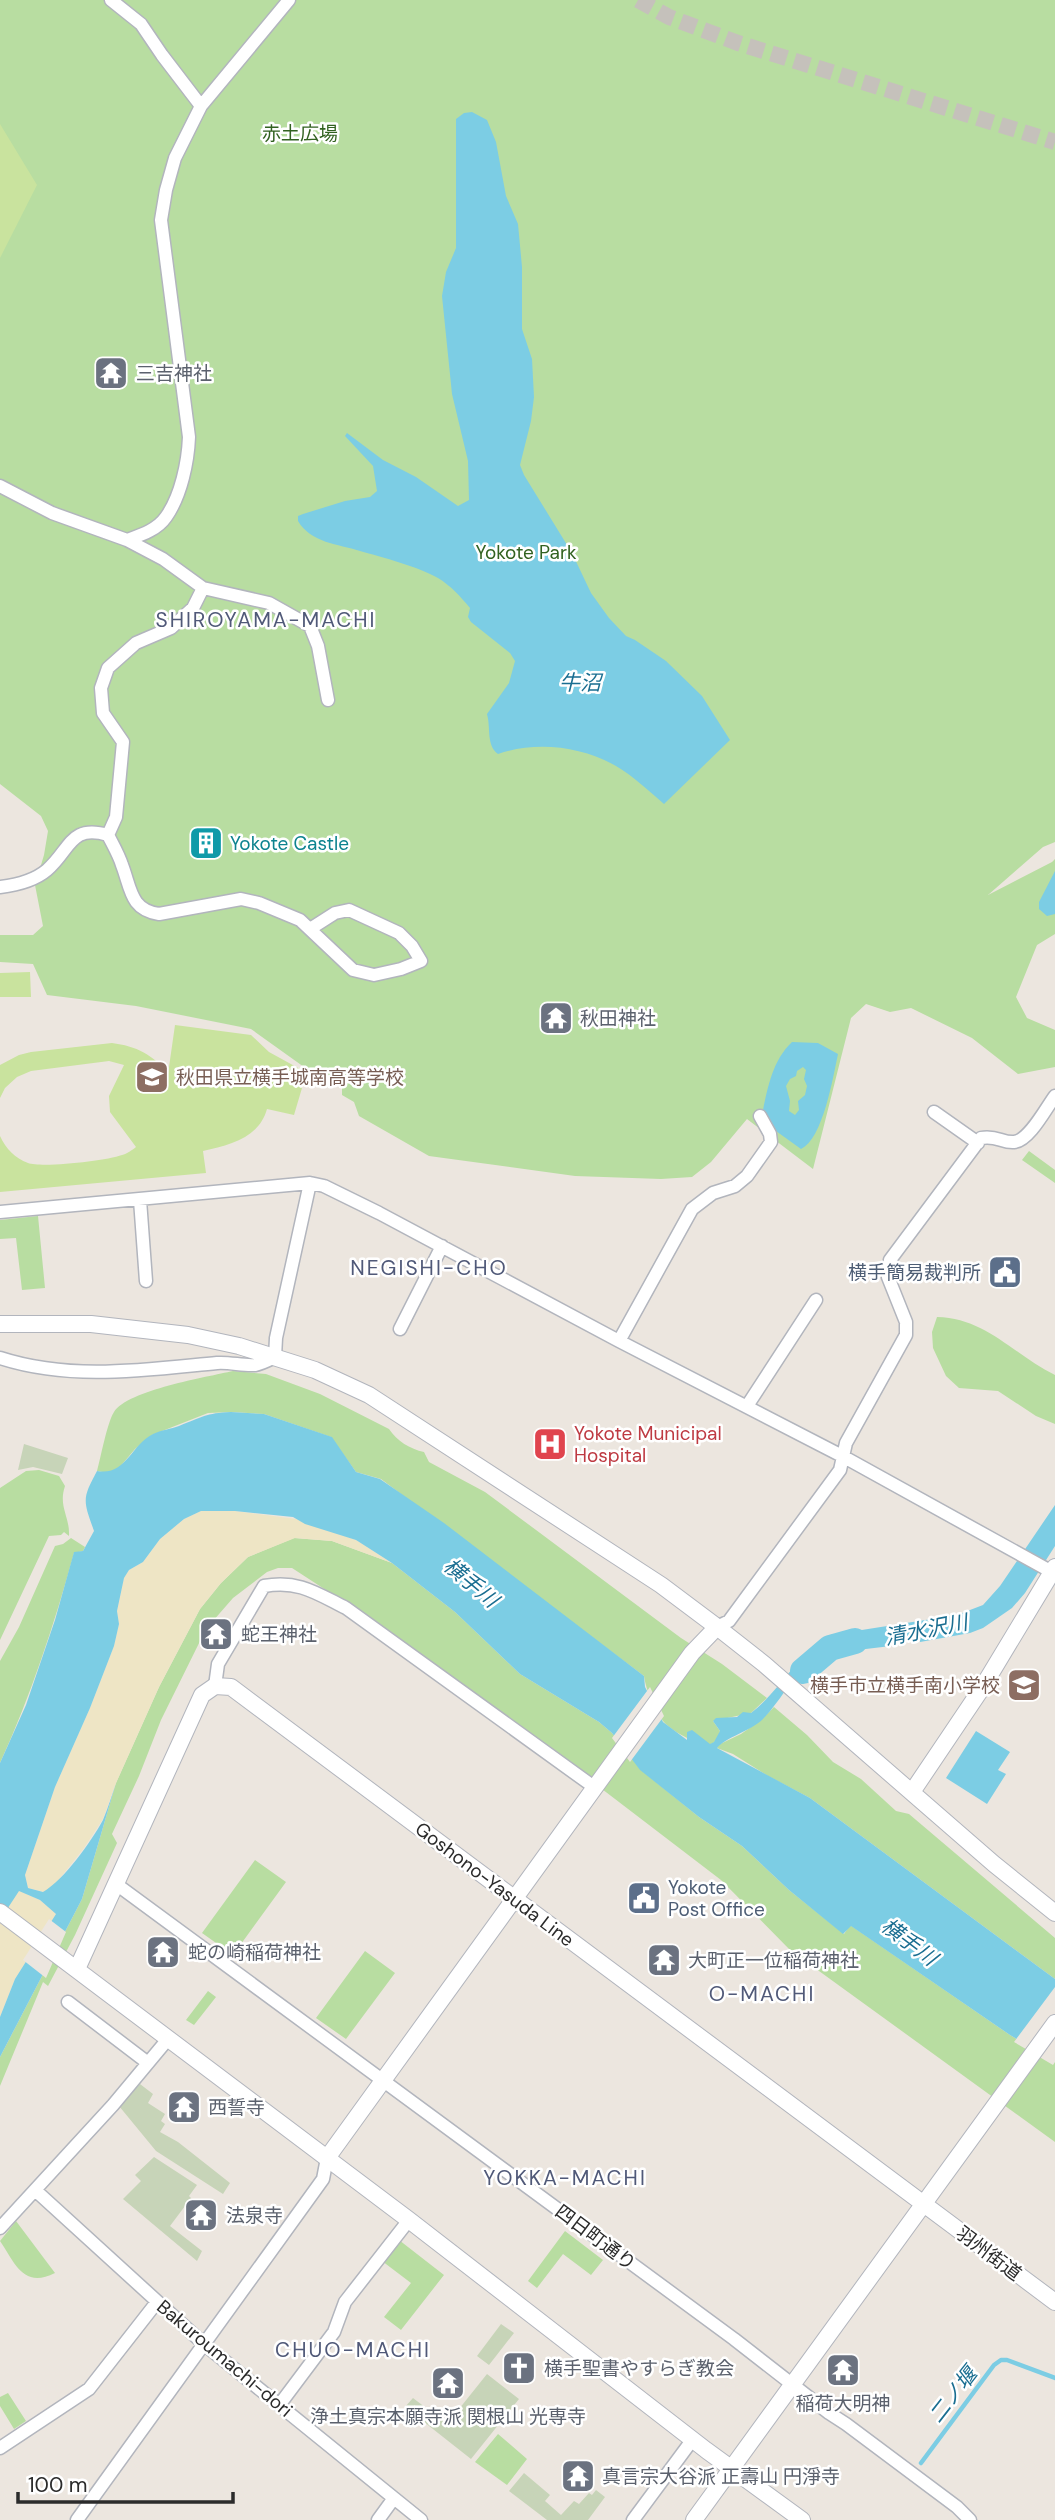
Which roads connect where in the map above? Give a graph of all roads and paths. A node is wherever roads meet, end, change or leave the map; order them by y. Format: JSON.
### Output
{"nodes":[{"id":1,"x":111,"y":0,"type":"edge"},
{"id":2,"x":289,"y":0,"type":"edge"},
{"id":3,"x":201,"y":106,"type":"junction"},
{"id":4,"x":0,"y":486,"type":"edge"},
{"id":5,"x":127,"y":541,"type":"junction"},
{"id":6,"x":203,"y":588,"type":"junction"},
{"id":7,"x":328,"y":700,"type":"dead end"},
{"id":8,"x":108,"y":835,"type":"junction"},
{"id":9,"x":0,"y":887,"type":"edge"},
{"id":10,"x":310,"y":929,"type":"junction"},
{"id":11,"x":1055,"y":1096,"type":"edge"},
{"id":12,"x":934,"y":1112,"type":"dead end"},
{"id":13,"x":760,"y":1115,"type":"dead end"},
{"id":14,"x":978,"y":1143,"type":"junction"},
{"id":15,"x":310,"y":1183,"type":"junction"},
{"id":16,"x":140,"y":1200,"type":"junction"},
{"id":17,"x":0,"y":1212,"type":"edge"},
{"id":18,"x":442,"y":1246,"type":"junction"},
{"id":19,"x":146,"y":1281,"type":"dead end"},
{"id":20,"x":816,"y":1300,"type":"dead end"},
{"id":21,"x":0,"y":1324,"type":"edge"},
{"id":22,"x":400,"y":1329,"type":"dead end"},
{"id":23,"x":619,"y":1341,"type":"junction"},
{"id":24,"x":275,"y":1357,"type":"junction"},
{"id":25,"x":0,"y":1358,"type":"edge"},
{"id":26,"x":747,"y":1406,"type":"junction"},
{"id":27,"x":844,"y":1457,"type":"junction"},
{"id":28,"x":1051,"y":1569,"type":"edge"},
{"id":29,"x":718,"y":1627,"type":"junction"},
{"id":30,"x":215,"y":1686,"type":"junction"},
{"id":31,"x":594,"y":1787,"type":"junction"},
{"id":32,"x":912,"y":1792,"type":"junction"},
{"id":33,"x":116,"y":1884,"type":"junction"},
{"id":34,"x":514,"y":1898,"type":"junction"},
{"id":35,"x":0,"y":1912,"type":"edge"},
{"id":36,"x":1055,"y":1913,"type":"edge"},
{"id":37,"x":77,"y":1969,"type":"junction"},
{"id":38,"x":68,"y":2002,"type":"dead end"},
{"id":39,"x":1055,"y":2023,"type":"edge"},
{"id":40,"x":168,"y":2039,"type":"junction"},
{"id":41,"x":148,"y":2063,"type":"junction"},
{"id":42,"x":383,"y":2080,"type":"junction"},
{"id":43,"x":327,"y":2158,"type":"junction"},
{"id":44,"x":35,"y":2190,"type":"junction"},
{"id":45,"x":924,"y":2203,"type":"junction"},
{"id":46,"x":409,"y":2220,"type":"junction"},
{"id":47,"x":0,"y":2228,"type":"edge"},
{"id":48,"x":157,"y":2302,"type":"junction"},
{"id":49,"x":1055,"y":2302,"type":"edge"},
{"id":50,"x":205,"y":2345,"type":"junction"},
{"id":51,"x":793,"y":2383,"type":"junction"},
{"id":52,"x":280,"y":2404,"type":"junction"},
{"id":53,"x":693,"y":2440,"type":"junction"},
{"id":54,"x":0,"y":2448,"type":"edge"},
{"id":55,"x":731,"y":2467,"type":"junction"},
{"id":56,"x":394,"y":2498,"type":"junction"},
{"id":57,"x":77,"y":2520,"type":"edge"},
{"id":58,"x":378,"y":2520,"type":"edge"},
{"id":59,"x":421,"y":2520,"type":"edge"},
{"id":60,"x":633,"y":2520,"type":"edge"},
{"id":61,"x":694,"y":2520,"type":"edge"},
{"id":62,"x":802,"y":2520,"type":"edge"},
{"id":63,"x":970,"y":2520,"type":"edge"}],
"edges":[{"from":1,"to":3,"type":"street"},
{"from":2,"to":3,"type":"street"},
{"from":3,"to":5,"type":"street"},
{"from":4,"to":5,"type":"street"},
{"from":5,"to":6,"type":"street"},
{"from":6,"to":7,"type":"street"},
{"from":6,"to":8,"type":"street"},
{"from":8,"to":9,"type":"street"},
{"from":8,"to":10,"type":"street"},
{"from":10,"to":10,"type":"street"},
{"from":11,"to":14,"type":"street"},
{"from":12,"to":14,"type":"street"},
{"from":13,"to":23,"type":"street"},
{"from":14,"to":27,"type":"street"},
{"from":15,"to":16,"type":"street"},
{"from":15,"to":18,"type":"street"},
{"from":15,"to":24,"type":"street"},
{"from":16,"to":17,"type":"street"},
{"from":16,"to":19,"type":"street"},
{"from":18,"to":22,"type":"street"},
{"from":18,"to":23,"type":"street"},
{"from":20,"to":26,"type":"street"},
{"from":21,"to":24,"type":"street"},
{"from":23,"to":26,"type":"street"},
{"from":24,"to":25,"type":"street"},
{"from":24,"to":29,"type":"street"},
{"from":26,"to":27,"type":"street"},
{"from":27,"to":28,"type":"street"},
{"from":27,"to":29,"type":"street"},
{"from":28,"to":32,"type":"street"},
{"from":29,"to":31,"type":"street"},
{"from":29,"to":32,"type":"street"},
{"from":30,"to":31,"type":"street"},
{"from":30,"to":33,"type":"street"},
{"from":30,"to":34,"type":"street","name":"Goshono-Yasuda Line"},
{"from":31,"to":34,"type":"street"},
{"from":32,"to":36,"type":"street"},
{"from":33,"to":37,"type":"street"},
{"from":33,"to":42,"type":"street","name":"四日町通り"},
{"from":34,"to":42,"type":"street"},
{"from":34,"to":45,"type":"street","name":"Goshono-Yasuda Line"},
{"from":35,"to":37,"type":"street"},
{"from":37,"to":40,"type":"street"},
{"from":38,"to":41,"type":"street"},
{"from":39,"to":45,"type":"street"},
{"from":40,"to":41,"type":"street"},
{"from":40,"to":43,"type":"street"},
{"from":41,"to":44,"type":"street"},
{"from":42,"to":43,"type":"street"},
{"from":42,"to":51,"type":"street","name":"四日町通り"},
{"from":43,"to":46,"type":"street"},
{"from":43,"to":50,"type":"street"},
{"from":44,"to":47,"type":"street"},
{"from":44,"to":48,"type":"street","name":"Bakuroumachi-dori"},
{"from":45,"to":49,"type":"street","name":"羽州街道"},
{"from":45,"to":51,"type":"street"},
{"from":46,"to":52,"type":"street"},
{"from":46,"to":53,"type":"street"},
{"from":48,"to":50,"type":"street","name":"Bakuroumachi-dori"},
{"from":48,"to":54,"type":"street"},
{"from":50,"to":52,"type":"street","name":"Bakuroumachi-dori"},
{"from":50,"to":57,"type":"street"},
{"from":51,"to":55,"type":"street"},
{"from":51,"to":63,"type":"street","name":"四日町通り"},
{"from":52,"to":56,"type":"street","name":"Bakuroumachi-dori"},
{"from":53,"to":55,"type":"street"},
{"from":53,"to":60,"type":"street"},
{"from":55,"to":61,"type":"street"},
{"from":55,"to":62,"type":"street"},
{"from":56,"to":58,"type":"street"},
{"from":56,"to":59,"type":"street","name":"Bakuroumachi-dori"}]}
